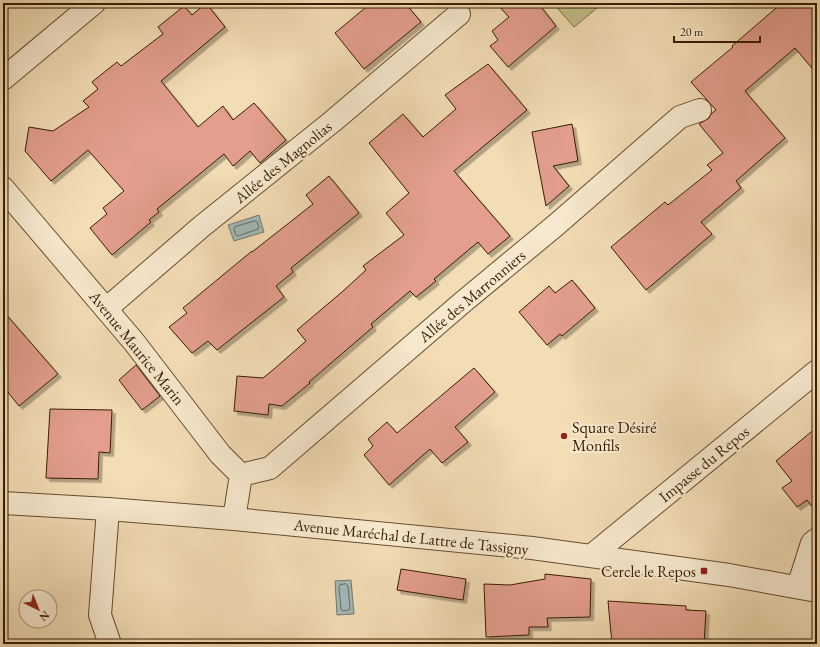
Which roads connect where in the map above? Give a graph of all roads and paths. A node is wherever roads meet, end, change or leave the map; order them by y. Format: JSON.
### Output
{"nodes":[{"id":1,"x":94,"y":3,"type":"edge"},
{"id":2,"x":458,"y":14,"type":"dead end"},
{"id":3,"x":3,"y":79,"type":"edge"},
{"id":4,"x":700,"y":110,"type":"dead end"},
{"id":5,"x":3,"y":188,"type":"edge"},
{"id":6,"x":106,"y":309,"type":"junction"},
{"id":7,"x":817,"y":370,"type":"edge"},
{"id":8,"x":241,"y":475,"type":"junction"},
{"id":9,"x":3,"y":503,"type":"edge"},
{"id":10,"x":108,"y":509,"type":"junction"},
{"id":11,"x":234,"y":519,"type":"junction"},
{"id":12,"x":817,"y":539,"type":"edge"},
{"id":13,"x":591,"y":556,"type":"junction"},
{"id":14,"x":807,"y":589,"type":"edge"},
{"id":15,"x":110,"y":644,"type":"edge"}],
"edges":[{"from":1,"to":3,"type":"street"},
{"from":2,"to":6,"type":"street","name":"Allée des Magnolias"},
{"from":4,"to":8,"type":"street","name":"Allée des Marronniers"},
{"from":5,"to":6,"type":"street","name":"Avenue Maurice Marin"},
{"from":6,"to":8,"type":"street","name":"Avenue Maurice Marin"},
{"from":7,"to":13,"type":"street","name":"Impasse du Repos"},
{"from":8,"to":11,"type":"street"},
{"from":9,"to":10,"type":"street","name":"Avenue Maréchal de Lattre de Tassigny"},
{"from":10,"to":11,"type":"street","name":"Avenue Maréchal de Lattre de Tassigny"},
{"from":10,"to":15,"type":"street"},
{"from":11,"to":13,"type":"street","name":"Avenue Maréchal de Lattre de Tassigny"},
{"from":12,"to":14,"type":"street"},
{"from":13,"to":14,"type":"street","name":"Avenue Maréchal de Lattre de Tassigny"}]}
